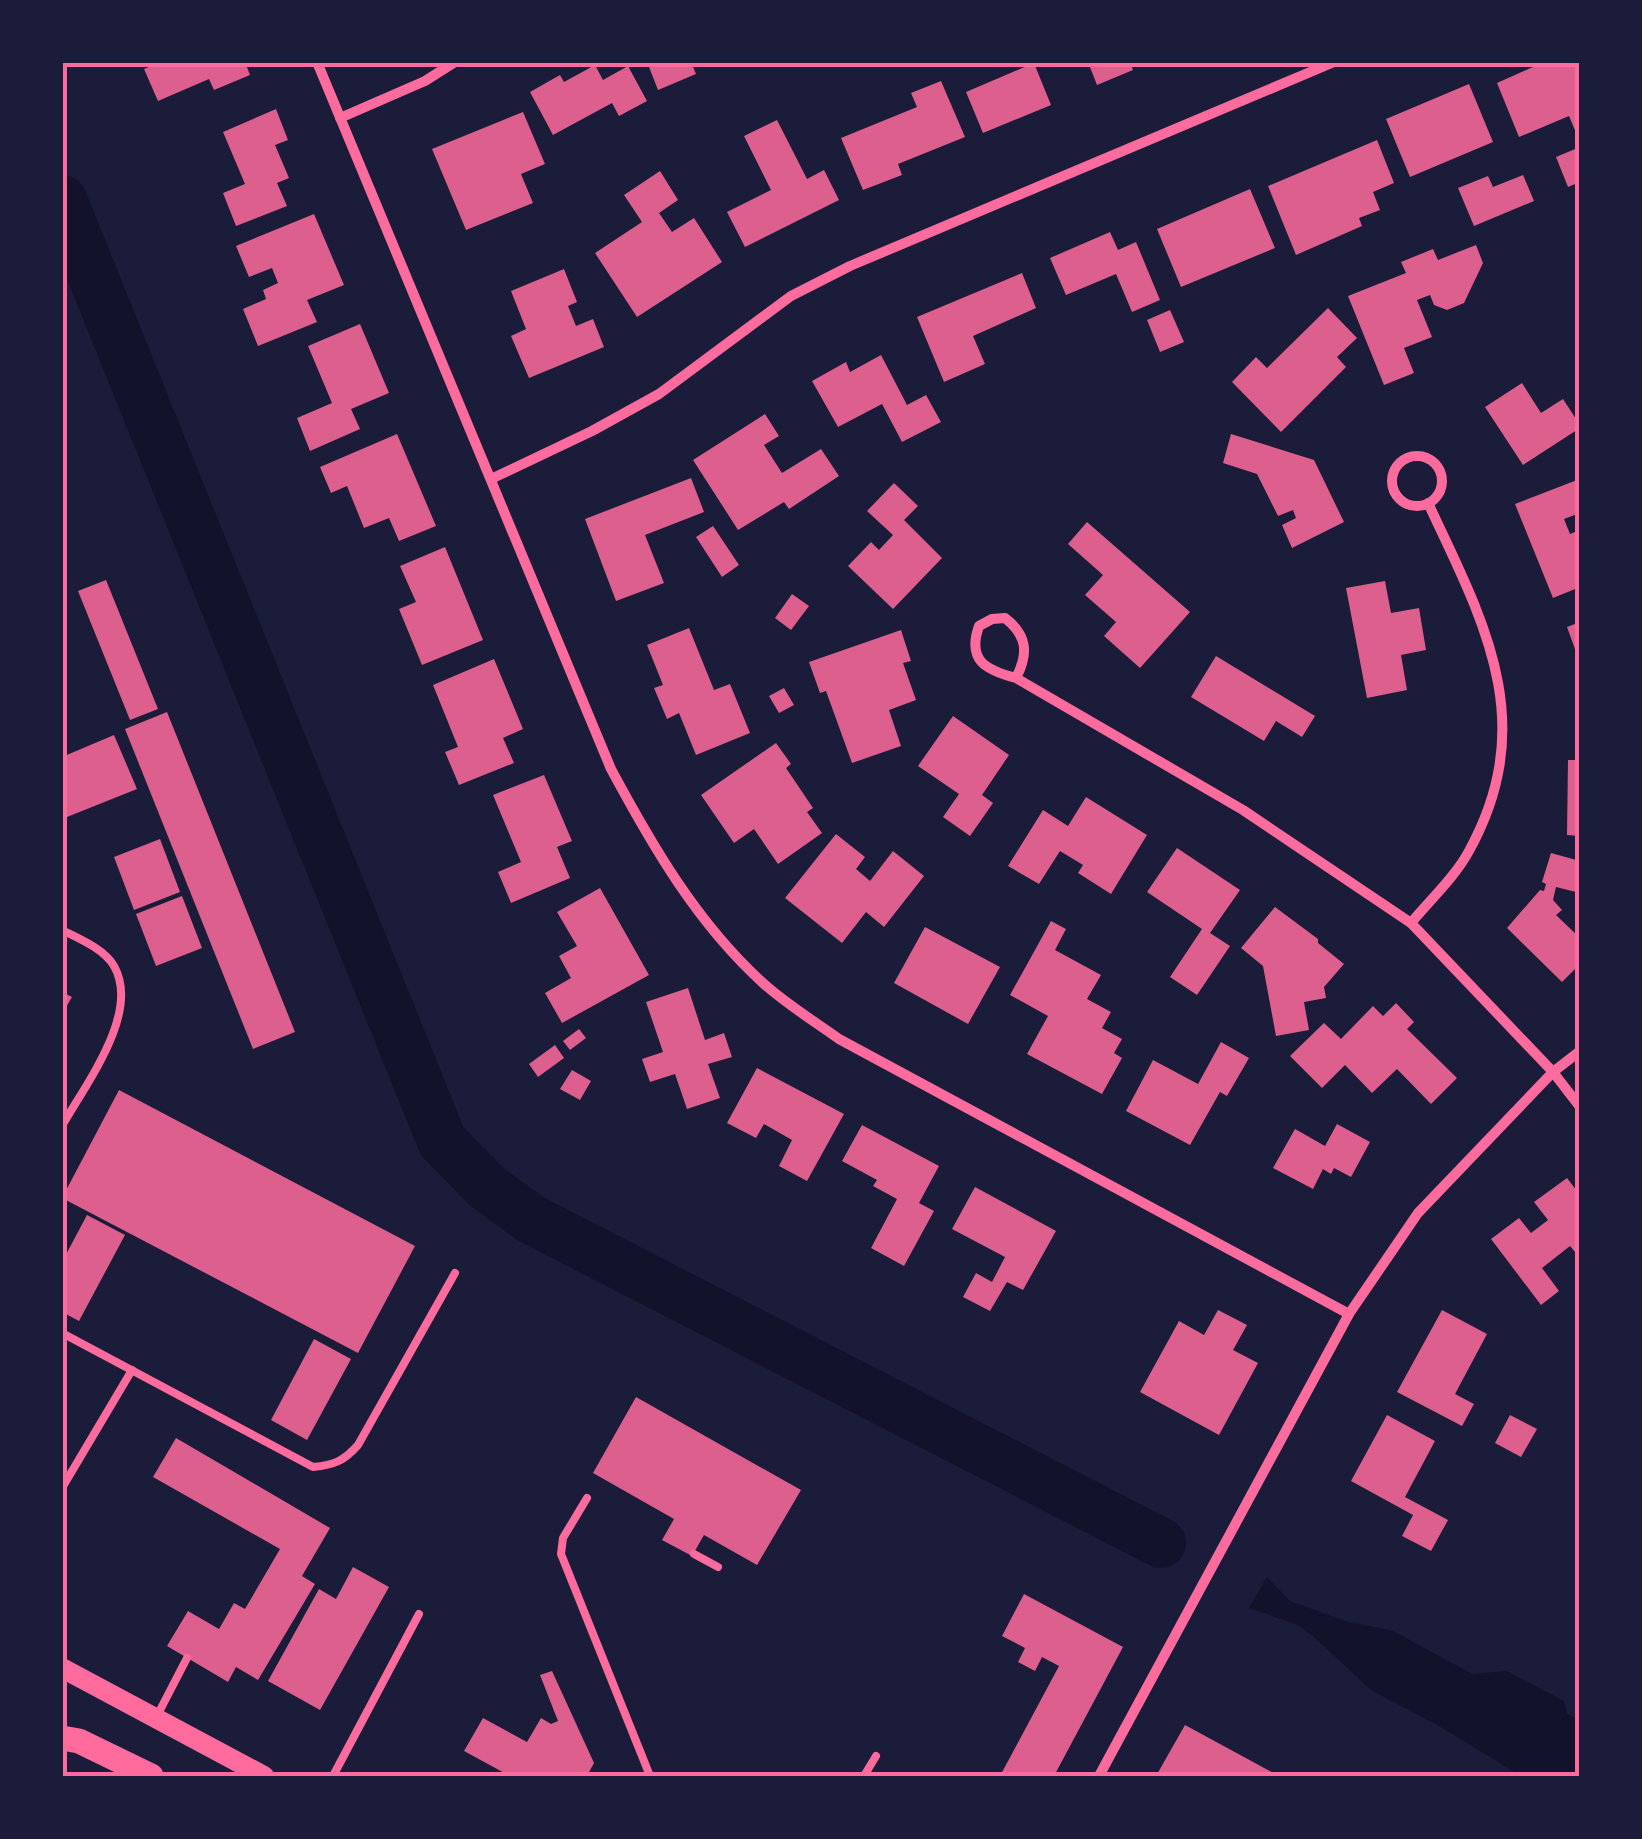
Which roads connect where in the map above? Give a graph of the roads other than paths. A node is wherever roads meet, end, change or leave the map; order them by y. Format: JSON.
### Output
{"nodes":[{"id":1,"x":318,"y":62,"type":"edge"},
{"id":2,"x":454,"y":62,"type":"edge"},
{"id":3,"x":1334,"y":62,"type":"edge"},
{"id":4,"x":340,"y":118,"type":"junction"},
{"id":5,"x":490,"y":479,"type":"junction"},
{"id":6,"x":1428,"y":503,"type":"junction"},
{"id":7,"x":1016,"y":678,"type":"junction"},
{"id":8,"x":1412,"y":923,"type":"junction"},
{"id":9,"x":62,"y":930,"type":"edge"},
{"id":10,"x":1580,"y":1051,"type":"edge"},
{"id":11,"x":1553,"y":1072,"type":"junction"},
{"id":12,"x":1580,"y":1107,"type":"edge"},
{"id":13,"x":62,"y":1126,"type":"edge"},
{"id":14,"x":455,"y":1273,"type":"dead end"},
{"id":15,"x":1349,"y":1314,"type":"junction"},
{"id":16,"x":62,"y":1333,"type":"edge"},
{"id":17,"x":132,"y":1370,"type":"junction"},
{"id":18,"x":62,"y":1488,"type":"edge"},
{"id":19,"x":587,"y":1498,"type":"dead end"},
{"id":20,"x":694,"y":1554,"type":"dead end"},
{"id":21,"x":718,"y":1568,"type":"dead end"},
{"id":22,"x":420,"y":1614,"type":"dead end"},
{"id":23,"x":187,"y":1658,"type":"dead end"},
{"id":24,"x":62,"y":1668,"type":"edge"},
{"id":25,"x":156,"y":1718,"type":"junction"},
{"id":26,"x":62,"y":1738,"type":"edge"},
{"id":27,"x":876,"y":1756,"type":"dead end"},
{"id":28,"x":151,"y":1776,"type":"edge"},
{"id":29,"x":264,"y":1776,"type":"edge"},
{"id":30,"x":334,"y":1776,"type":"edge"},
{"id":31,"x":650,"y":1776,"type":"edge"},
{"id":32,"x":864,"y":1776,"type":"edge"},
{"id":33,"x":1099,"y":1776,"type":"edge"}],
"edges":[{"from":1,"to":4,"type":"street"},
{"from":2,"to":4,"type":"street"},
{"from":3,"to":5,"type":"street"},
{"from":4,"to":5,"type":"street"},
{"from":5,"to":15,"type":"street"},
{"from":6,"to":6,"type":"street"},
{"from":6,"to":8,"type":"street"},
{"from":7,"to":7,"type":"street"},
{"from":7,"to":8,"type":"street"},
{"from":8,"to":11,"type":"street"},
{"from":9,"to":13,"type":"lane"},
{"from":10,"to":11,"type":"street"},
{"from":11,"to":12,"type":"street"},
{"from":11,"to":15,"type":"street"},
{"from":14,"to":17,"type":"lane"},
{"from":15,"to":33,"type":"street"},
{"from":16,"to":17,"type":"lane"},
{"from":17,"to":18,"type":"lane"},
{"from":19,"to":31,"type":"lane"},
{"from":20,"to":21,"type":"lane"},
{"from":22,"to":30,"type":"lane"},
{"from":23,"to":25,"type":"lane"},
{"from":24,"to":25,"type":"main road"},
{"from":25,"to":29,"type":"main road"},
{"from":26,"to":28,"type":"highway"},
{"from":27,"to":32,"type":"lane"}]}
